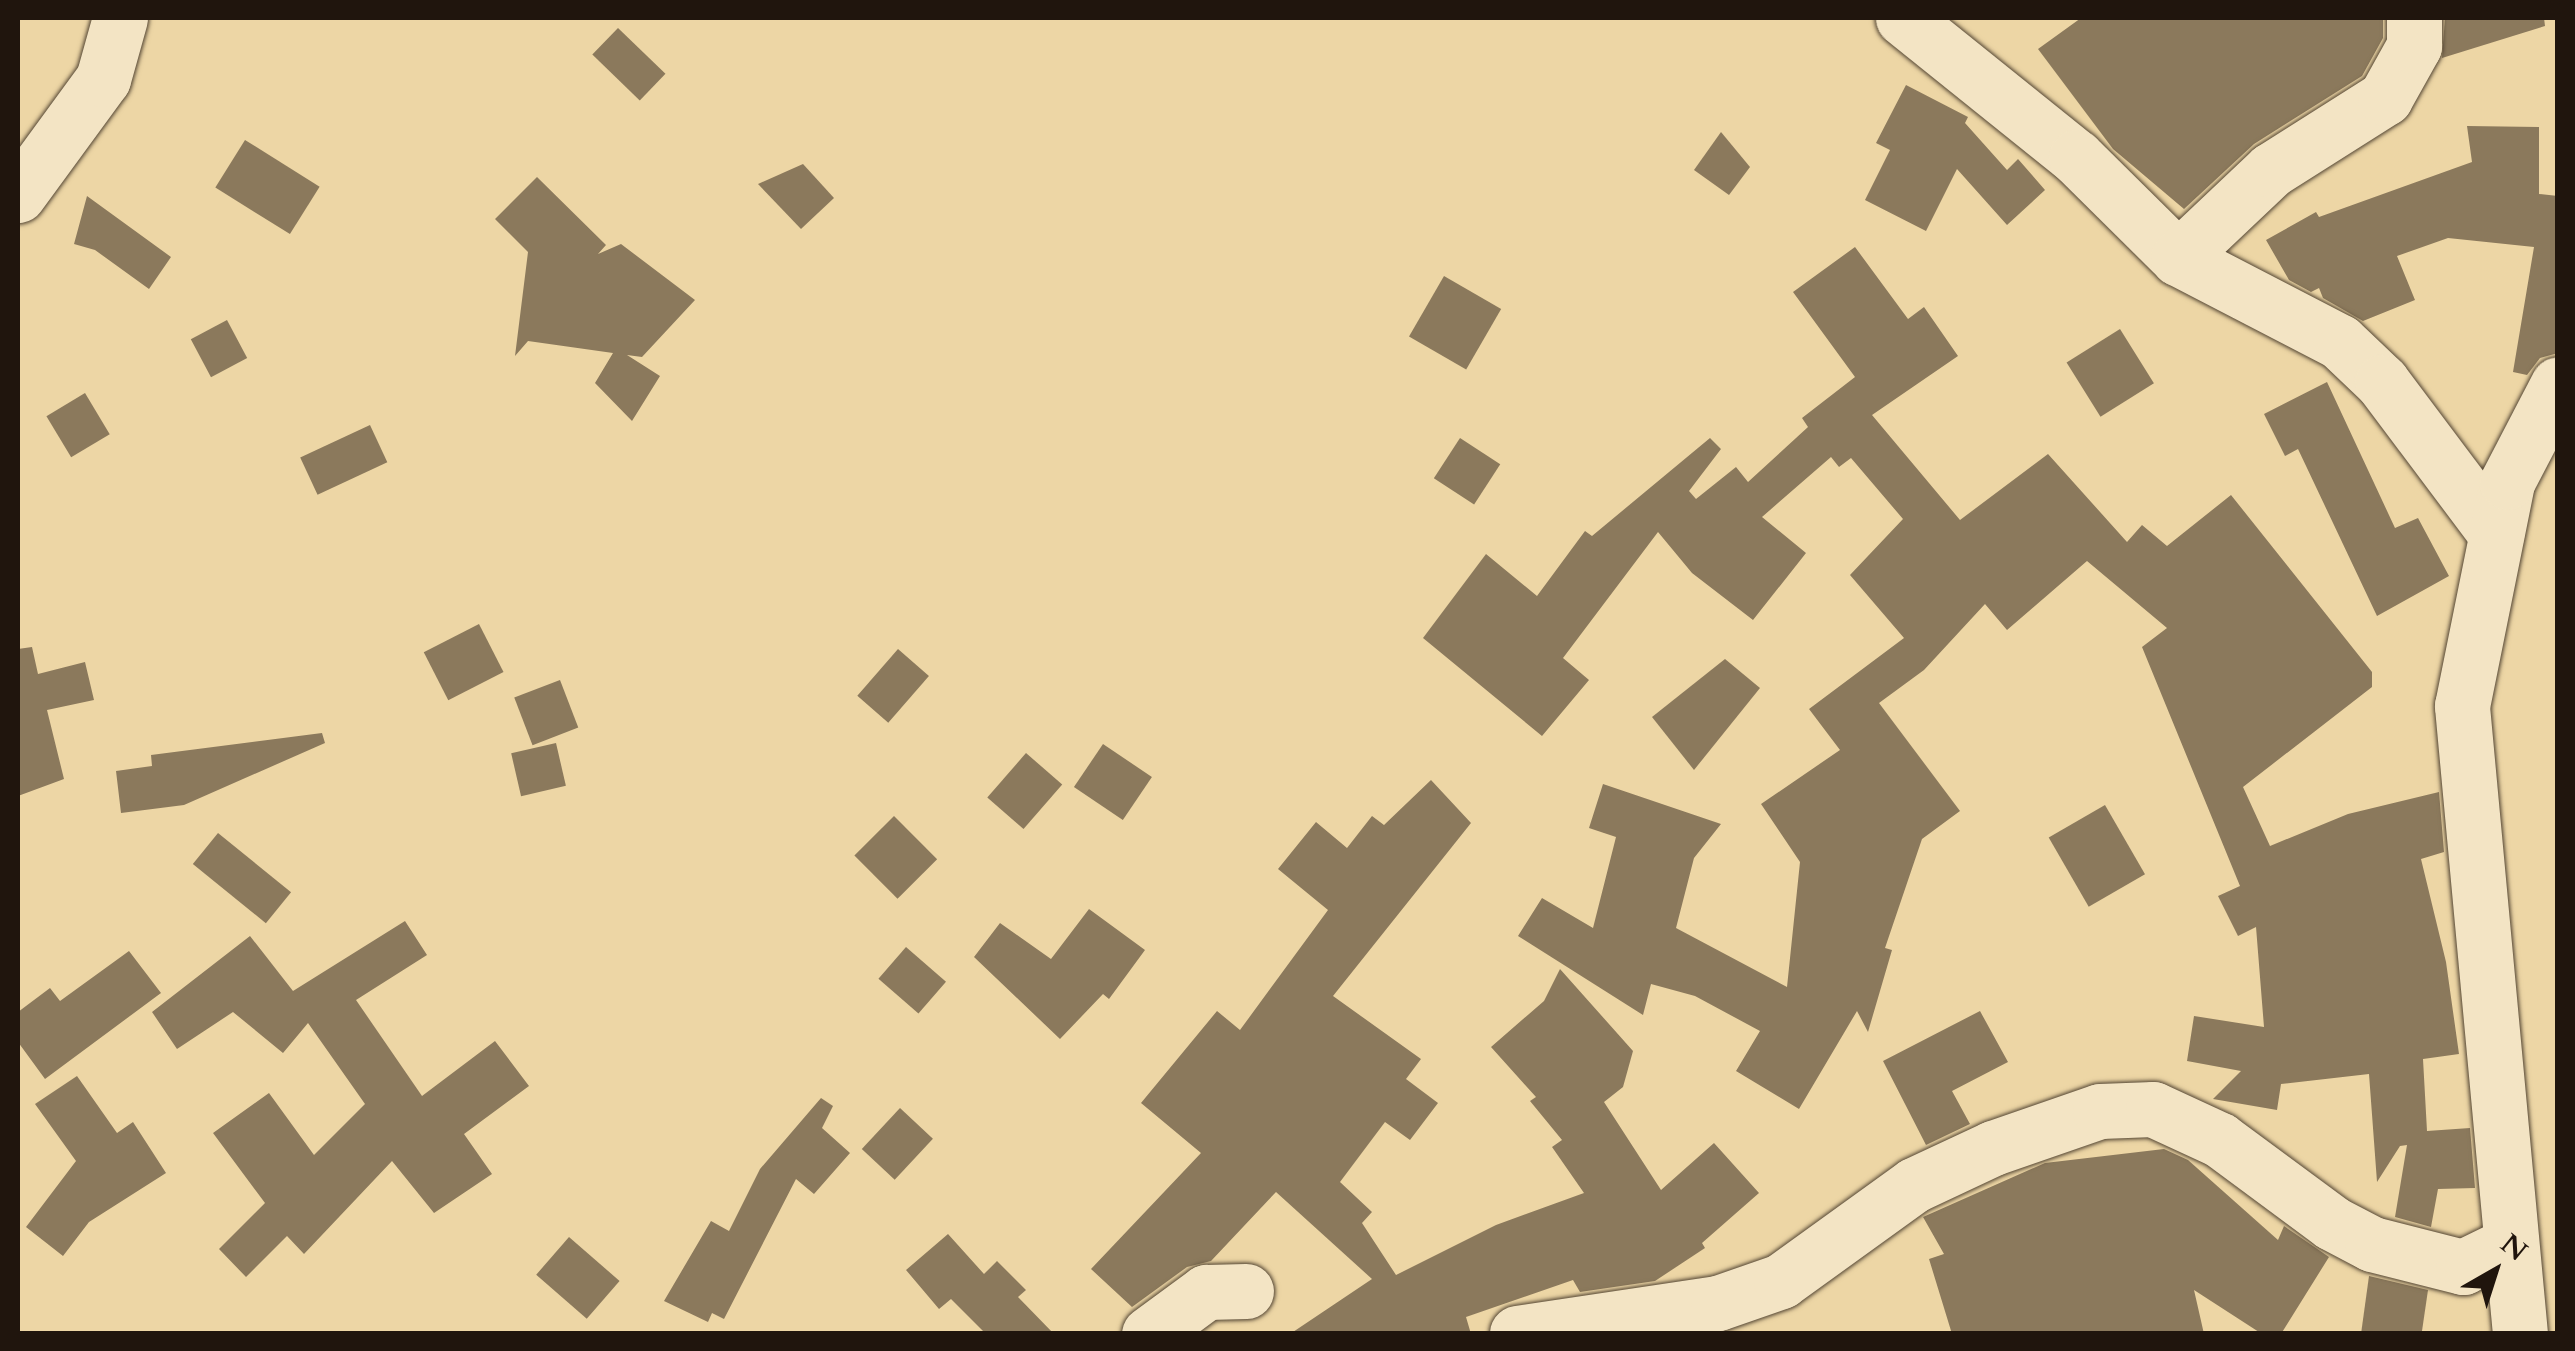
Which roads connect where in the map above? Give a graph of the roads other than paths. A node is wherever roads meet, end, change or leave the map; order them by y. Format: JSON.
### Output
{"nodes":[{"id":1,"x":120,"y":18,"type":"edge"},
{"id":2,"x":1903,"y":18,"type":"edge"},
{"id":3,"x":2414,"y":18,"type":"edge"},
{"id":4,"x":18,"y":195,"type":"edge"},
{"id":5,"x":2178,"y":258,"type":"junction"},
{"id":6,"x":2556,"y":391,"type":"edge"},
{"id":7,"x":2496,"y":534,"type":"junction"},
{"id":8,"x":2510,"y":1244,"type":"junction"},
{"id":9,"x":1246,"y":1291,"type":"dead end"},
{"id":10,"x":1517,"y":1333,"type":"edge"},
{"id":11,"x":1149,"y":1334,"type":"edge"},
{"id":12,"x":2520,"y":1334,"type":"edge"}],
"edges":[{"from":1,"to":4,"type":"street"},
{"from":2,"to":5,"type":"street"},
{"from":3,"to":5,"type":"street"},
{"from":5,"to":7,"type":"street"},
{"from":6,"to":7,"type":"street"},
{"from":7,"to":8,"type":"street"},
{"from":8,"to":10,"type":"street"},
{"from":8,"to":12,"type":"street"},
{"from":9,"to":11,"type":"street"}]}
